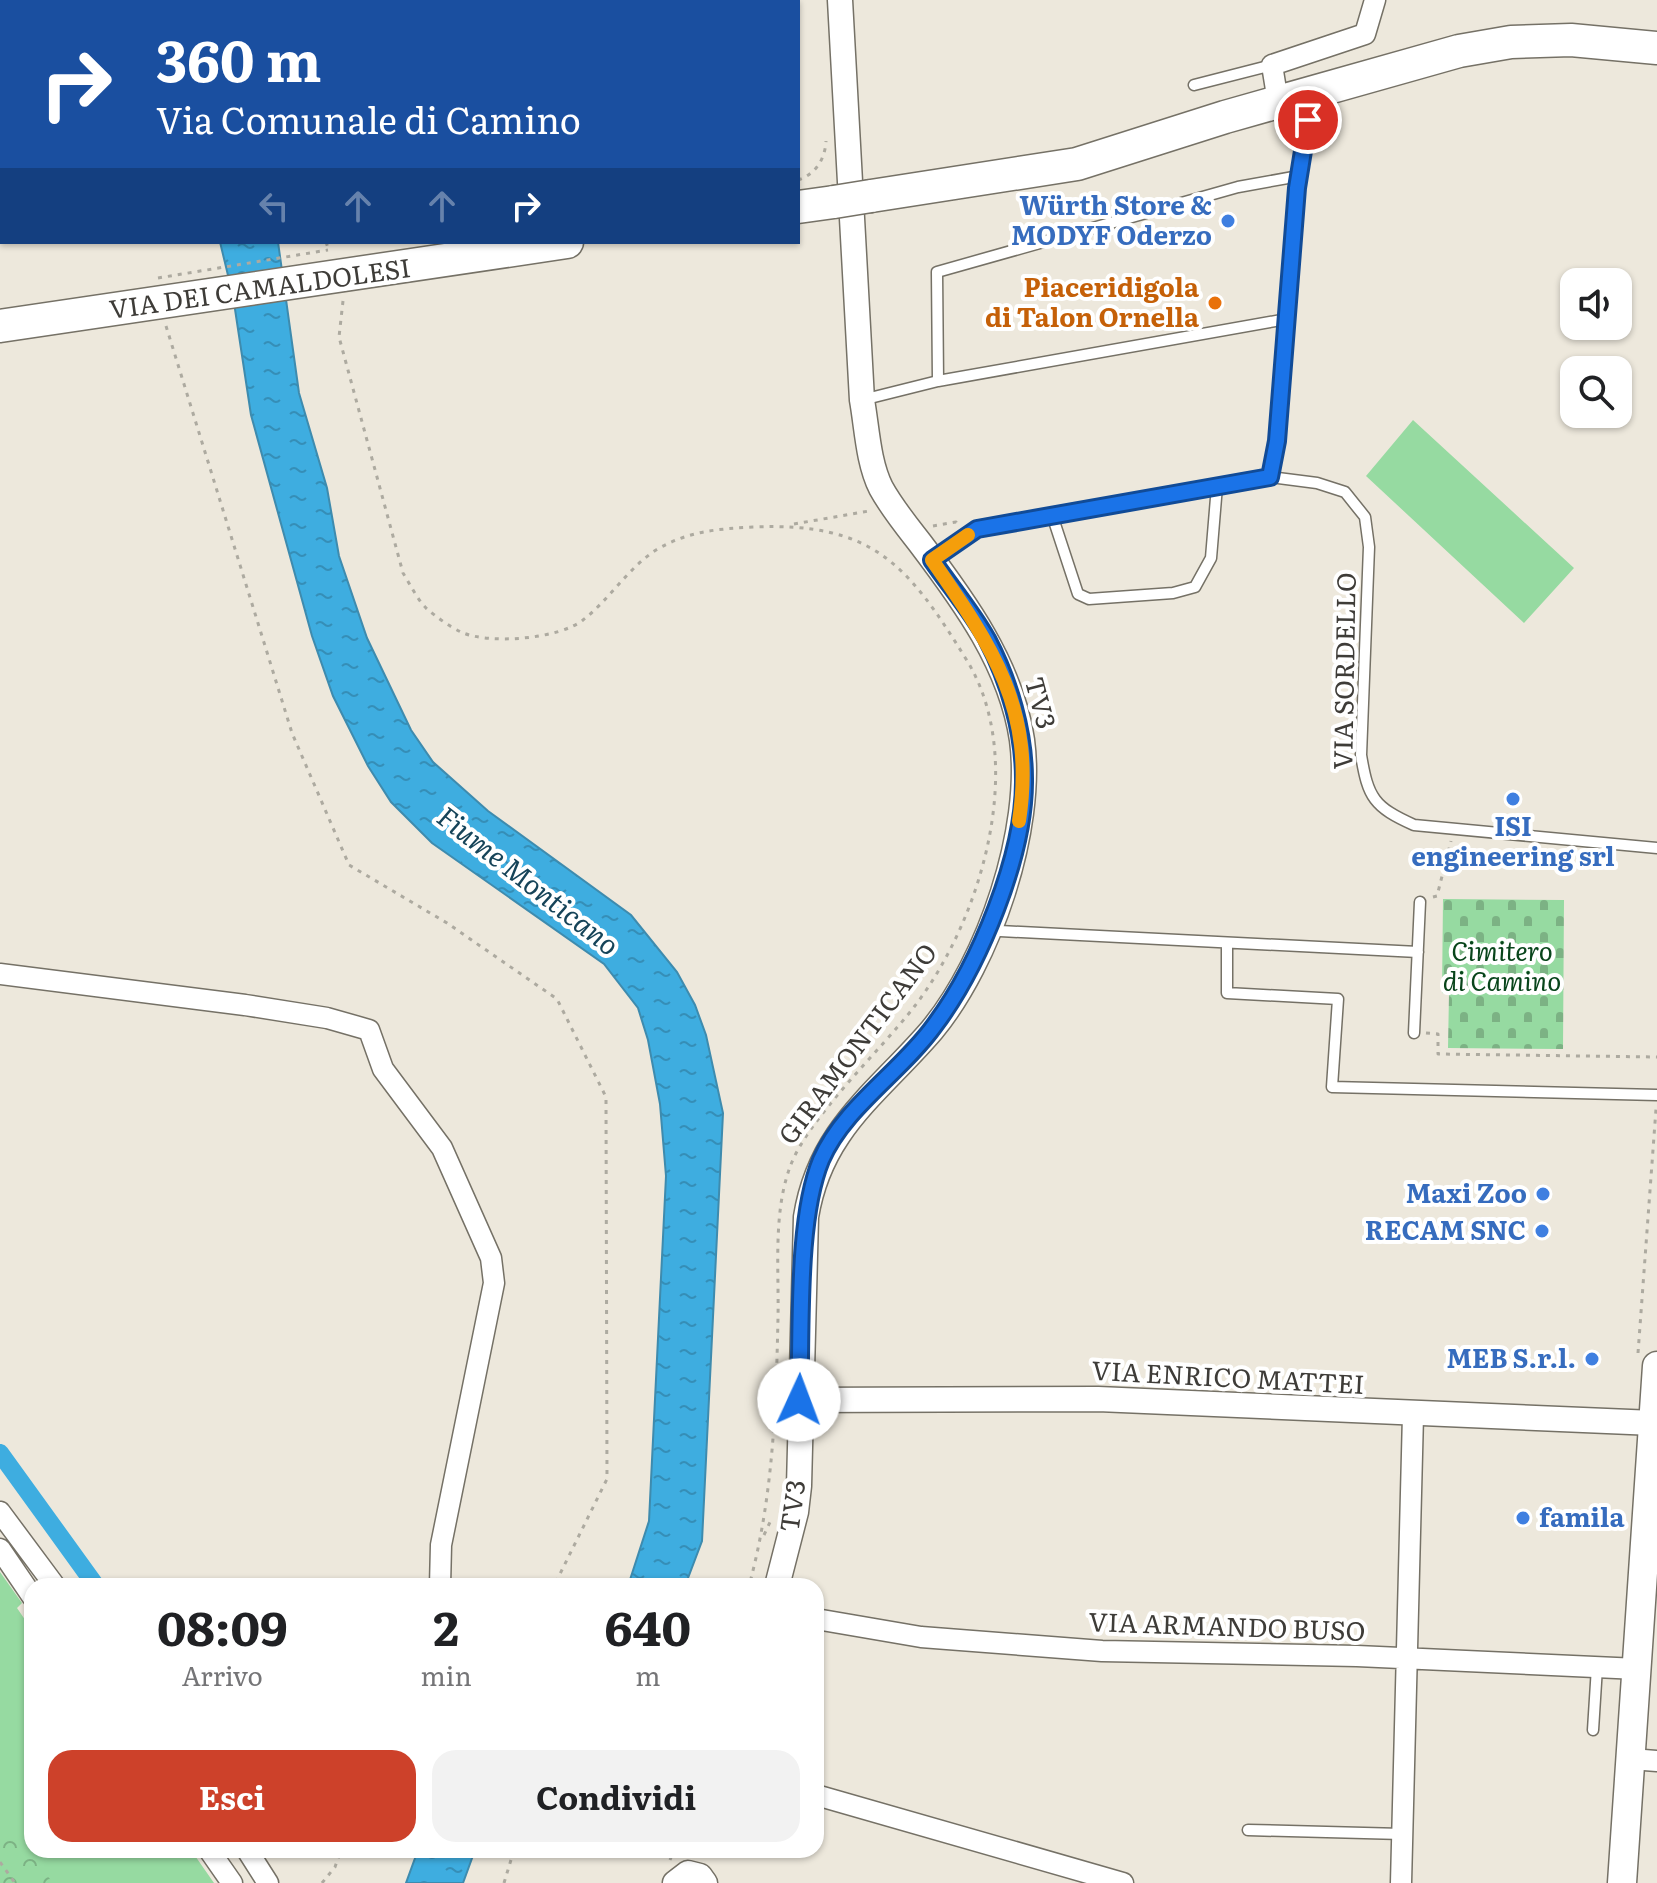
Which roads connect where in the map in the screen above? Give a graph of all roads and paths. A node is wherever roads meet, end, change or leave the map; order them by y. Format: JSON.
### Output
{"nodes":[{"id":1,"x":840,"y":0,"type":"edge"},
{"id":2,"x":1375,"y":0,"type":"edge"},
{"id":3,"x":1651,"y":51,"type":"edge"},
{"id":4,"x":1272,"y":65,"type":"junction"},
{"id":5,"x":1194,"y":85,"type":"dead end"},
{"id":6,"x":1312,"y":92,"type":"junction"},
{"id":7,"x":1278,"y":102,"type":"junction"},
{"id":8,"x":826,"y":141,"type":"dead end"},
{"id":9,"x":1299,"y":176,"type":"junction"},
{"id":10,"x":800,"y":179,"type":"edge"},
{"id":11,"x":800,"y":207,"type":"edge"},
{"id":12,"x":327,"y":244,"type":"edge"},
{"id":13,"x":550,"y":244,"type":"edge"},
{"id":14,"x":336,"y":269,"type":"junction"},
{"id":15,"x":168,"y":294,"type":"junction"},
{"id":16,"x":1287,"y":319,"type":"junction"},
{"id":17,"x":0,"y":326,"type":"edge"},
{"id":18,"x":938,"y":381,"type":"junction"},
{"id":19,"x":862,"y":400,"type":"junction"},
{"id":20,"x":1270,"y":477,"type":"junction"},
{"id":21,"x":1217,"y":486,"type":"junction"},
{"id":22,"x":896,"y":512,"type":"junction"},
{"id":23,"x":1052,"y":515,"type":"junction"},
{"id":24,"x":791,"y":525,"type":"junction"},
{"id":25,"x":924,"y":525,"type":"dead end"},
{"id":26,"x":964,"y":538,"type":"junction"},
{"id":27,"x":932,"y":560,"type":"junction"},
{"id":28,"x":1454,"y":830,"type":"junction"},
{"id":29,"x":1657,"y":848,"type":"edge"},
{"id":30,"x":1420,"y":902,"type":"joint"},
{"id":31,"x":1000,"y":931,"type":"dead end"},
{"id":32,"x":1227,"y":945,"type":"junction"},
{"id":33,"x":1418,"y":952,"type":"junction"},
{"id":34,"x":0,"y":974,"type":"edge"},
{"id":35,"x":1414,"y":1033,"type":"joint"},
{"id":36,"x":1657,"y":1057,"type":"edge"},
{"id":37,"x":1657,"y":1096,"type":"edge"},
{"id":38,"x":1650,"y":1182,"type":"junction"},
{"id":39,"x":1657,"y":1183,"type":"edge"},
{"id":40,"x":1648,"y":1362,"type":"edge"},
{"id":41,"x":799,"y":1400,"type":"junction"},
{"id":42,"x":1413,"y":1415,"type":"junction"},
{"id":43,"x":1654,"y":1423,"type":"junction"},
{"id":44,"x":0,"y":1512,"type":"edge"},
{"id":45,"x":9,"y":1535,"type":"edge"},
{"id":46,"x":0,"y":1549,"type":"edge"},
{"id":47,"x":48,"y":1578,"type":"edge"},
{"id":48,"x":440,"y":1578,"type":"edge"},
{"id":49,"x":558,"y":1578,"type":"edge"},
{"id":50,"x":751,"y":1578,"type":"edge"},
{"id":51,"x":779,"y":1578,"type":"edge"},
{"id":52,"x":24,"y":1584,"type":"edge"},
{"id":53,"x":1650,"y":1602,"type":"edge"},
{"id":54,"x":824,"y":1620,"type":"edge"},
{"id":55,"x":1406,"y":1659,"type":"junction"},
{"id":56,"x":1597,"y":1667,"type":"junction"},
{"id":57,"x":1644,"y":1675,"type":"edge"},
{"id":58,"x":1593,"y":1730,"type":"dead end"},
{"id":59,"x":1644,"y":1760,"type":"edge"},
{"id":60,"x":824,"y":1797,"type":"edge"},
{"id":61,"x":1248,"y":1830,"type":"dead end"},
{"id":62,"x":1402,"y":1834,"type":"junction"},
{"id":63,"x":215,"y":1858,"type":"edge"},
{"id":64,"x":252,"y":1858,"type":"edge"},
{"id":65,"x":338,"y":1858,"type":"edge"},
{"id":66,"x":512,"y":1858,"type":"edge"},
{"id":67,"x":0,"y":1862,"type":"edge"},
{"id":68,"x":1090,"y":1878,"type":"edge"},
{"id":69,"x":15,"y":1883,"type":"edge"},
{"id":70,"x":232,"y":1883,"type":"edge"},
{"id":71,"x":268,"y":1883,"type":"edge"},
{"id":72,"x":322,"y":1883,"type":"edge"},
{"id":73,"x":504,"y":1883,"type":"edge"},
{"id":74,"x":1123,"y":1883,"type":"edge"},
{"id":75,"x":1401,"y":1883,"type":"edge"},
{"id":76,"x":1622,"y":1883,"type":"edge"}],
"edges":[{"from":1,"to":19,"type":"street"},
{"from":2,"to":4,"type":"street"},
{"from":3,"to":6,"type":"main road"},
{"from":4,"to":5,"type":"lane"},
{"from":4,"to":7,"type":"street"},
{"from":6,"to":7,"type":"main road"},
{"from":6,"to":9,"type":"lane"},
{"from":7,"to":11,"type":"main road","bridge":true},
{"from":8,"to":10,"type":"path"},
{"from":9,"to":16,"type":"lane"},
{"from":9,"to":18,"type":"lane"},
{"from":12,"to":14,"type":"path"},
{"from":13,"to":14,"type":"main road","name":"VIA DEI CAMALDOLESI"},
{"from":14,"to":15,"type":"main road","name":"VIA DEI CAMALDOLESI"},
{"from":14,"to":15,"type":"path"},
{"from":14,"to":24,"type":"path","name":"GIRAMONTICANO"},
{"from":15,"to":17,"type":"main road","name":"VIA DEI CAMALDOLESI"},
{"from":15,"to":49,"type":"path"},
{"from":16,"to":18,"type":"lane"},
{"from":16,"to":20,"type":"lane"},
{"from":18,"to":19,"type":"lane"},
{"from":19,"to":22,"type":"street"},
{"from":20,"to":21,"type":"lane","name":"VIA SORDELLO"},
{"from":20,"to":28,"type":"lane","name":"VIA SORDELLO"},
{"from":21,"to":23,"type":"lane","name":"VIA SORDELLO"},
{"from":21,"to":23,"type":"lane"},
{"from":22,"to":24,"type":"path"},
{"from":22,"to":27,"type":"street"},
{"from":23,"to":26,"type":"lane","name":"VIA SORDELLO"},
{"from":24,"to":50,"type":"path","name":"GIRAMONTICANO"},
{"from":25,"to":26,"type":"path"},
{"from":26,"to":27,"type":"lane","name":"VIA SORDELLO"},
{"from":27,"to":41,"type":"street"},
{"from":28,"to":29,"type":"lane","name":"VIA SORDELLO"},
{"from":28,"to":30,"type":"path"},
{"from":30,"to":33,"type":"lane"},
{"from":31,"to":32,"type":"lane"},
{"from":32,"to":33,"type":"lane"},
{"from":32,"to":37,"type":"lane"},
{"from":33,"to":35,"type":"lane"},
{"from":34,"to":48,"type":"street"},
{"from":35,"to":36,"type":"path"},
{"from":37,"to":38,"type":"path"},
{"from":38,"to":39,"type":"path"},
{"from":38,"to":40,"type":"path"},
{"from":40,"to":43,"type":"main road"},
{"from":41,"to":42,"type":"street","name":"VIA ENRICO MATTEI"},
{"from":41,"to":51,"type":"street"},
{"from":42,"to":43,"type":"street","name":"VIA ENRICO MATTEI"},
{"from":42,"to":55,"type":"street"},
{"from":43,"to":53,"type":"main road"},
{"from":44,"to":45,"type":"street"},
{"from":45,"to":47,"type":"street"},
{"from":46,"to":52,"type":"street"},
{"from":53,"to":57,"type":"main road"},
{"from":54,"to":55,"type":"street","name":"VIA ARMANDO BUSO"},
{"from":55,"to":56,"type":"street","name":"VIA ARMANDO BUSO"},
{"from":55,"to":62,"type":"street"},
{"from":56,"to":57,"type":"street","name":"VIA ARMANDO BUSO"},
{"from":56,"to":58,"type":"lane"},
{"from":57,"to":59,"type":"main road"},
{"from":59,"to":76,"type":"main road"},
{"from":60,"to":68,"type":"street"},
{"from":61,"to":62,"type":"lane"},
{"from":62,"to":75,"type":"street"},
{"from":63,"to":70,"type":"street"},
{"from":64,"to":71,"type":"street"},
{"from":65,"to":72,"type":"path"},
{"from":66,"to":73,"type":"path"},
{"from":67,"to":69,"type":"path"},
{"from":68,"to":74,"type":"street"}]}
